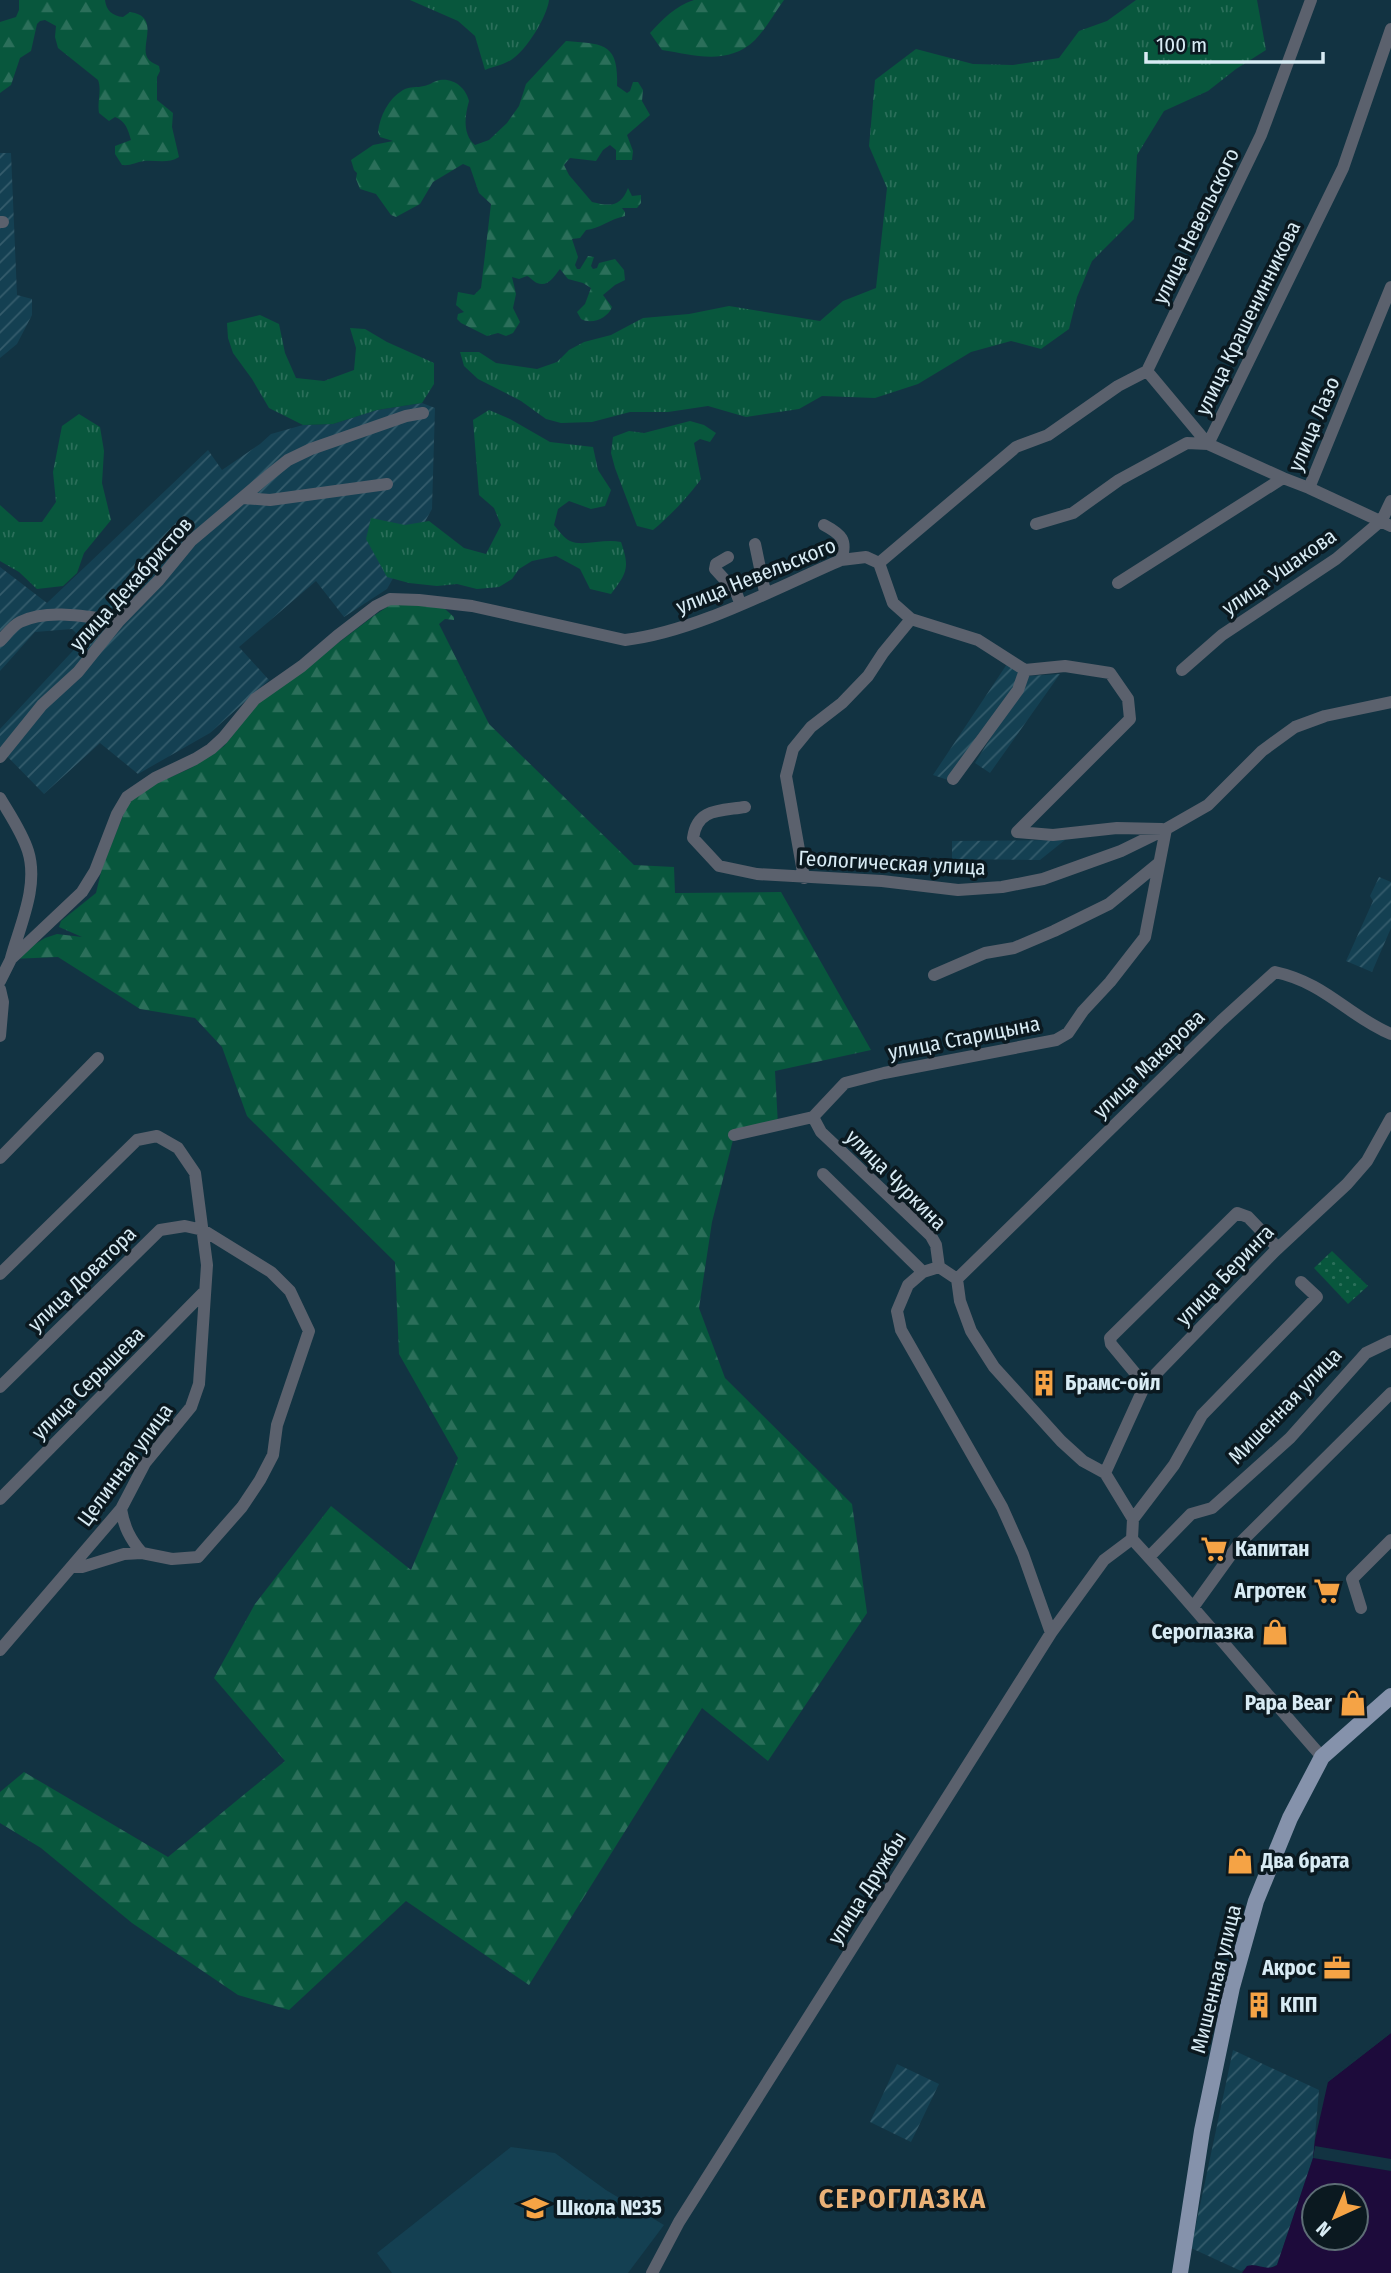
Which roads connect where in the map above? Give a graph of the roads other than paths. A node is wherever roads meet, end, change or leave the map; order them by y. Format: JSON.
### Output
{"nodes":[{"id":1,"x":1311,"y":0,"type":"edge"},
{"id":2,"x":1391,"y":29,"type":"edge"},
{"id":3,"x":1391,"y":287,"type":"edge"},
{"id":4,"x":1147,"y":371,"type":"junction"},
{"id":5,"x":423,"y":413,"type":"dead end"},
{"id":6,"x":1208,"y":444,"type":"junction"},
{"id":7,"x":1283,"y":478,"type":"junction"},
{"id":8,"x":387,"y":484,"type":"dead end"},
{"id":9,"x":1309,"y":488,"type":"junction"},
{"id":10,"x":243,"y":498,"type":"junction"},
{"id":11,"x":1391,"y":501,"type":"edge"},
{"id":12,"x":1387,"y":523,"type":"edge"},
{"id":13,"x":1036,"y":524,"type":"dead end"},
{"id":14,"x":824,"y":525,"type":"dead end"},
{"id":15,"x":755,"y":544,"type":"dead end"},
{"id":16,"x":727,"y":557,"type":"dead end"},
{"id":17,"x":841,"y":560,"type":"junction"},
{"id":18,"x":879,"y":563,"type":"junction"},
{"id":19,"x":1118,"y":583,"type":"dead end"},
{"id":20,"x":765,"y":592,"type":"junction"},
{"id":21,"x":740,"y":603,"type":"junction"},
{"id":22,"x":911,"y":620,"type":"junction"},
{"id":23,"x":119,"y":621,"type":"junction"},
{"id":24,"x":0,"y":641,"type":"edge"},
{"id":25,"x":1025,"y":670,"type":"junction"},
{"id":26,"x":1182,"y":670,"type":"dead end"},
{"id":27,"x":1391,"y":702,"type":"edge"},
{"id":28,"x":0,"y":757,"type":"edge"},
{"id":29,"x":953,"y":779,"type":"dead end"},
{"id":30,"x":0,"y":798,"type":"edge"},
{"id":31,"x":745,"y":807,"type":"dead end"},
{"id":32,"x":1166,"y":829,"type":"junction"},
{"id":33,"x":1159,"y":863,"type":"junction"},
{"id":34,"x":804,"y":878,"type":"junction"},
{"id":35,"x":11,"y":959,"type":"junction"},
{"id":36,"x":934,"y":975,"type":"dead end"},
{"id":37,"x":0,"y":981,"type":"edge"},
{"id":38,"x":0,"y":989,"type":"edge"},
{"id":39,"x":1391,"y":1034,"type":"edge"},
{"id":40,"x":0,"y":1036,"type":"edge"},
{"id":41,"x":98,"y":1058,"type":"dead end"},
{"id":42,"x":813,"y":1117,"type":"junction"},
{"id":43,"x":1391,"y":1118,"type":"edge"},
{"id":44,"x":734,"y":1135,"type":"dead end"},
{"id":45,"x":0,"y":1158,"type":"edge"},
{"id":46,"x":823,"y":1174,"type":"dead end"},
{"id":47,"x":203,"y":1230,"type":"junction"},
{"id":48,"x":1278,"y":1248,"type":"junction"},
{"id":49,"x":939,"y":1268,"type":"junction"},
{"id":50,"x":923,"y":1272,"type":"junction"},
{"id":51,"x":0,"y":1274,"type":"edge"},
{"id":52,"x":957,"y":1279,"type":"junction"},
{"id":53,"x":1301,"y":1282,"type":"dead end"},
{"id":54,"x":203,"y":1293,"type":"junction"},
{"id":55,"x":1391,"y":1341,"type":"edge"},
{"id":56,"x":1145,"y":1385,"type":"junction"},
{"id":57,"x":0,"y":1387,"type":"edge"},
{"id":58,"x":1391,"y":1393,"type":"edge"},
{"id":59,"x":1105,"y":1472,"type":"junction"},
{"id":60,"x":0,"y":1499,"type":"edge"},
{"id":61,"x":121,"y":1509,"type":"junction"},
{"id":62,"x":1133,"y":1519,"type":"junction"},
{"id":63,"x":1132,"y":1539,"type":"junction"},
{"id":64,"x":1391,"y":1540,"type":"edge"},
{"id":65,"x":142,"y":1553,"type":"junction"},
{"id":66,"x":1149,"y":1557,"type":"junction"},
{"id":67,"x":72,"y":1567,"type":"junction"},
{"id":68,"x":1194,"y":1606,"type":"junction"},
{"id":69,"x":1361,"y":1608,"type":"dead end"},
{"id":70,"x":1051,"y":1633,"type":"junction"},
{"id":71,"x":0,"y":1650,"type":"edge"},
{"id":72,"x":1391,"y":1696,"type":"edge"},
{"id":73,"x":1322,"y":1757,"type":"junction"},
{"id":74,"x":652,"y":2273,"type":"edge"},
{"id":75,"x":1180,"y":2273,"type":"edge"}],
"edges":[{"from":1,"to":4,"type":"street","name":"улица Невельского"},
{"from":2,"to":6,"type":"street","name":"улица Крашенинникова"},
{"from":3,"to":9,"type":"street","name":"улица Лазо"},
{"from":4,"to":6,"type":"street"},
{"from":4,"to":18,"type":"street"},
{"from":5,"to":10,"type":"street","name":"улица Декабристов"},
{"from":6,"to":7,"type":"street"},
{"from":6,"to":13,"type":"street","name":"улица Крашенинникова"},
{"from":7,"to":9,"type":"street","name":"улица Лазо"},
{"from":7,"to":19,"type":"street","name":"улица Лазо"},
{"from":8,"to":10,"type":"street"},
{"from":9,"to":12,"type":"street"},
{"from":10,"to":23,"type":"street","name":"улица Декабристов"},
{"from":11,"to":12,"type":"street","name":"улица Ушакова"},
{"from":12,"to":26,"type":"street","name":"улица Ушакова"},
{"from":14,"to":17,"type":"street"},
{"from":15,"to":20,"type":"street"},
{"from":16,"to":21,"type":"street"},
{"from":17,"to":18,"type":"street","name":"улица Невельского"},
{"from":17,"to":20,"type":"street","name":"улица Невельского"},
{"from":18,"to":22,"type":"street"},
{"from":20,"to":21,"type":"street","name":"улица Невельского"},
{"from":21,"to":35,"type":"street","name":"улица Невельского"},
{"from":22,"to":25,"type":"street"},
{"from":22,"to":34,"type":"street"},
{"from":23,"to":24,"type":"street"},
{"from":23,"to":28,"type":"street","name":"улица Декабристов"},
{"from":25,"to":29,"type":"street"},
{"from":25,"to":32,"type":"street"},
{"from":27,"to":32,"type":"street","name":"Геологическая улица"},
{"from":30,"to":35,"type":"street"},
{"from":31,"to":34,"type":"street","name":"Геологическая улица"},
{"from":32,"to":33,"type":"street","name":"улица Старицына"},
{"from":32,"to":34,"type":"street","name":"Геологическая улица"},
{"from":33,"to":36,"type":"street"},
{"from":33,"to":42,"type":"street","name":"улица Старицына"},
{"from":35,"to":37,"type":"street"},
{"from":38,"to":40,"type":"street"},
{"from":39,"to":52,"type":"street","name":"улица Макарова"},
{"from":41,"to":45,"type":"street"},
{"from":42,"to":44,"type":"street"},
{"from":42,"to":49,"type":"street","name":"улица Чуркина"},
{"from":43,"to":48,"type":"street","name":"улица Беринга"},
{"from":46,"to":50,"type":"street"},
{"from":47,"to":51,"type":"street","name":"Целинная улица"},
{"from":47,"to":54,"type":"street","name":"Целинная улица"},
{"from":47,"to":57,"type":"street","name":"улица Доватора"},
{"from":47,"to":65,"type":"street"},
{"from":48,"to":56,"type":"street","name":"улица Беринга"},
{"from":48,"to":56,"type":"street"},
{"from":49,"to":50,"type":"street"},
{"from":49,"to":52,"type":"street"},
{"from":50,"to":70,"type":"street"},
{"from":52,"to":59,"type":"street"},
{"from":53,"to":62,"type":"street"},
{"from":54,"to":60,"type":"street","name":"улица Серышева"},
{"from":54,"to":61,"type":"street","name":"Целинная улица"},
{"from":55,"to":66,"type":"street","name":"Мишенная улица"},
{"from":56,"to":59,"type":"street","name":"улица Беринга"},
{"from":58,"to":68,"type":"street"},
{"from":59,"to":62,"type":"street"},
{"from":61,"to":65,"type":"street"},
{"from":61,"to":67,"type":"street","name":"Целинная улица"},
{"from":62,"to":63,"type":"street"},
{"from":63,"to":66,"type":"street"},
{"from":63,"to":70,"type":"street","name":"улица Дружбы"},
{"from":64,"to":69,"type":"street"},
{"from":65,"to":67,"type":"street"},
{"from":66,"to":68,"type":"street"},
{"from":67,"to":71,"type":"street","name":"Целинная улица"},
{"from":68,"to":73,"type":"street"},
{"from":70,"to":74,"type":"street","name":"улица Дружбы"},
{"from":72,"to":73,"type":"main road","name":"Мишенная улица"},
{"from":73,"to":75,"type":"main road","name":"Мишенная улица"}]}
